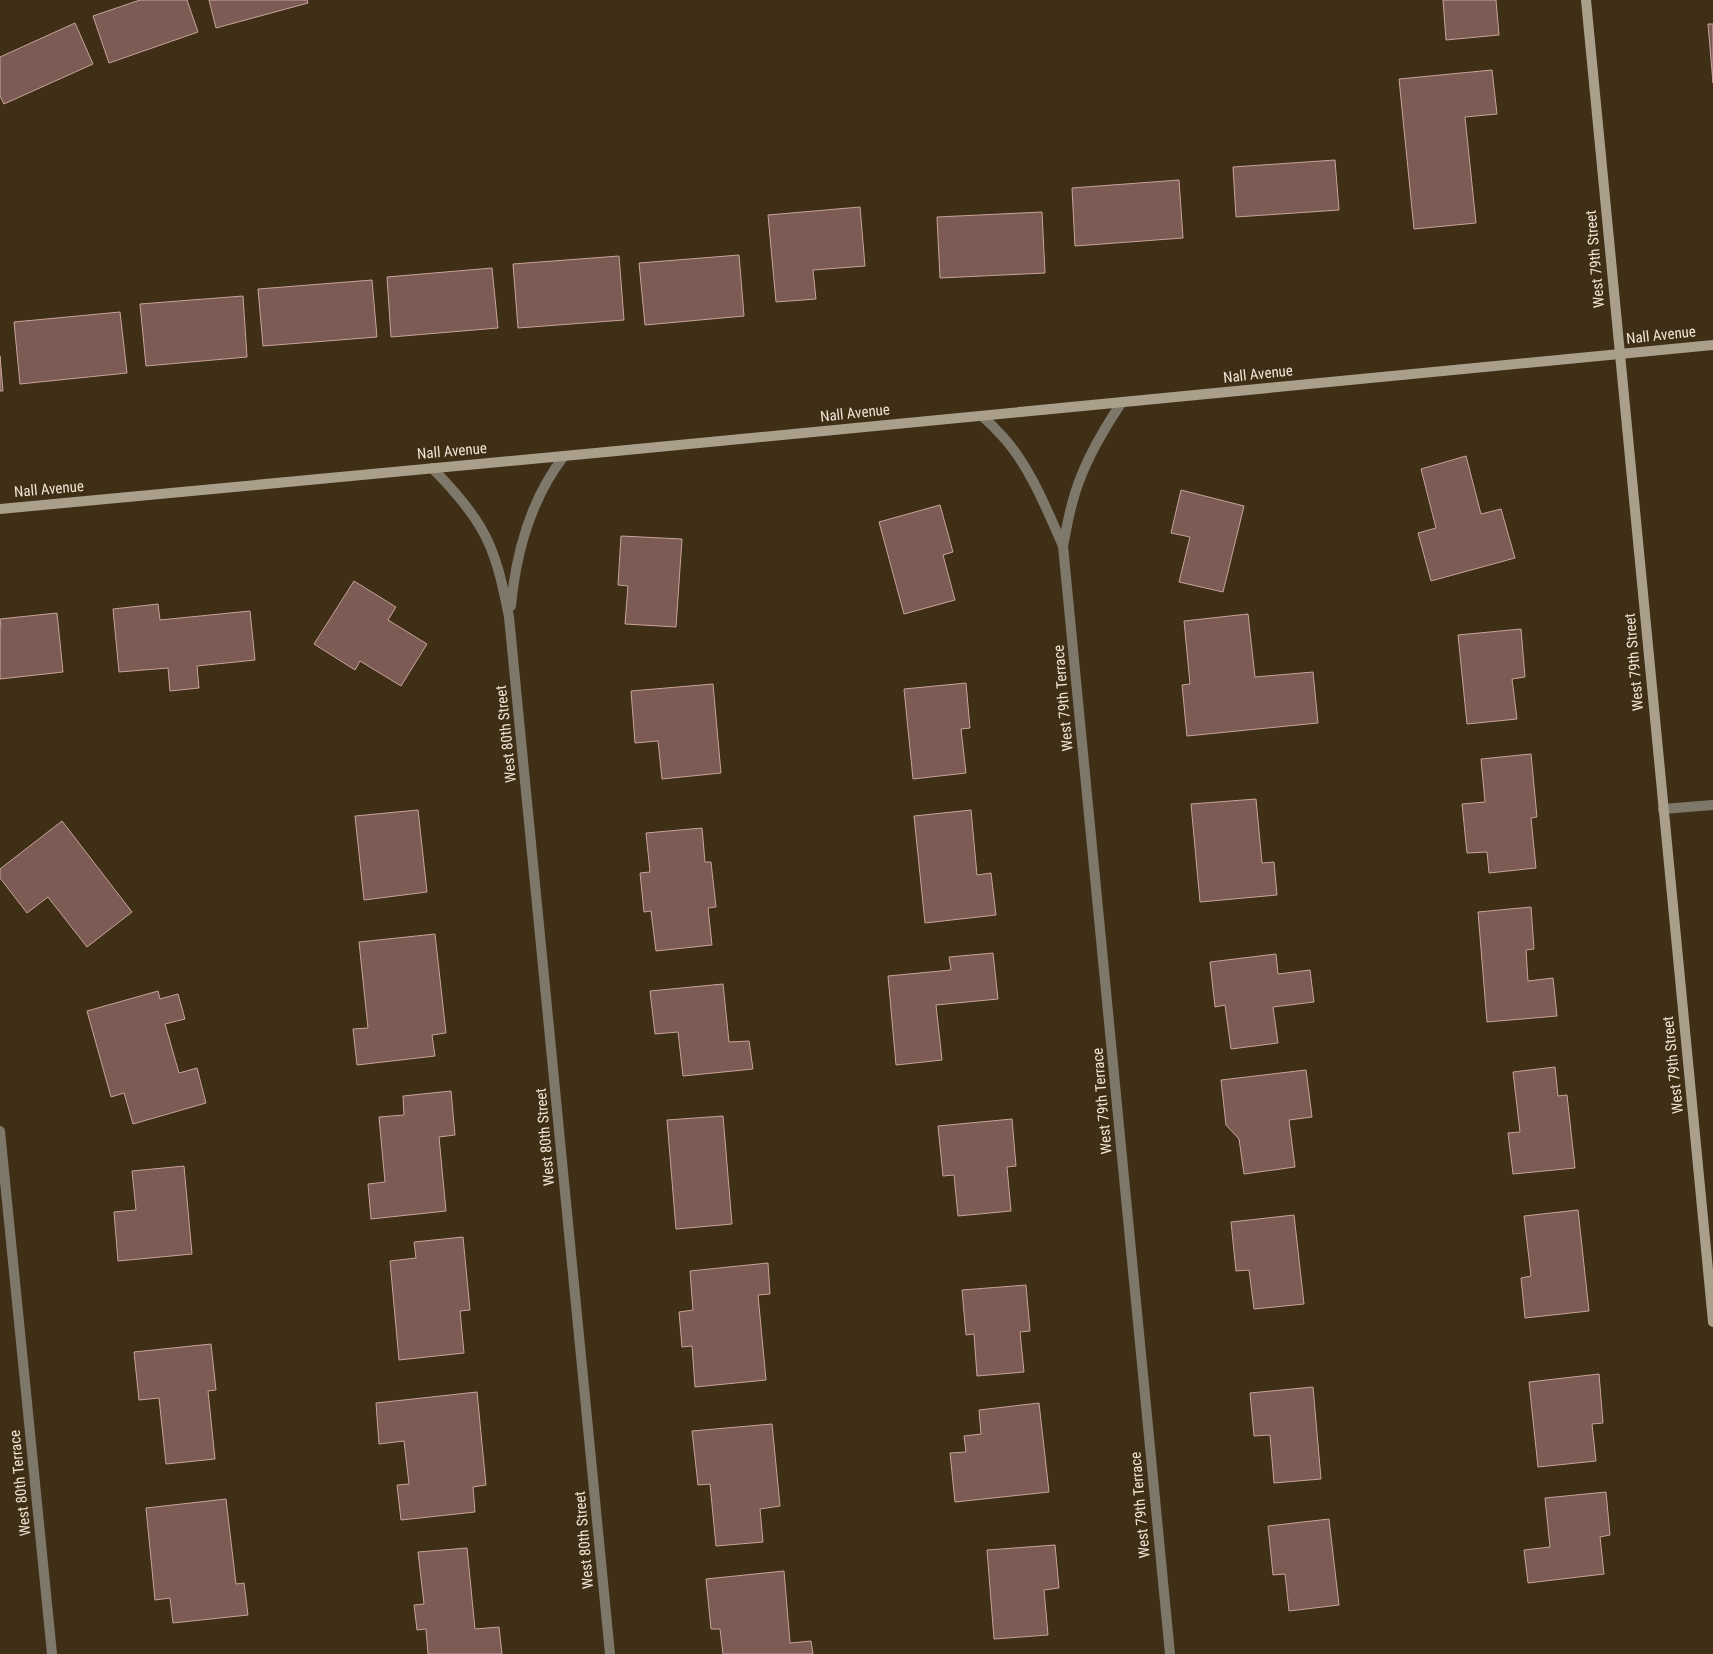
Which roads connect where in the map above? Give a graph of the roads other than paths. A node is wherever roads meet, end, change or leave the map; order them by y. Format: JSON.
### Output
{"nodes":[{"id":1,"x":1586,"y":0,"type":"edge"},
{"id":2,"x":1713,"y":345,"type":"edge"},
{"id":3,"x":1620,"y":355,"type":"junction"},
{"id":4,"x":1122,"y":402,"type":"junction"},
{"id":5,"x":982,"y":416,"type":"junction"},
{"id":6,"x":564,"y":456,"type":"junction"},
{"id":7,"x":432,"y":468,"type":"junction"},
{"id":8,"x":0,"y":509,"type":"edge"},
{"id":9,"x":1063,"y":546,"type":"junction"},
{"id":10,"x":509,"y":617,"type":"junction"},
{"id":11,"x":1713,"y":805,"type":"edge"},
{"id":12,"x":1663,"y":809,"type":"junction"},
{"id":13,"x":0,"y":1131,"type":"edge"},
{"id":14,"x":1710,"y":1255,"type":"edge"},
{"id":15,"x":1713,"y":1322,"type":"edge"},
{"id":16,"x":52,"y":1654,"type":"edge"},
{"id":17,"x":610,"y":1654,"type":"edge"},
{"id":18,"x":1170,"y":1654,"type":"edge"}],
"edges":[{"from":1,"to":3,"type":"main road","name":"West 79th Street"},
{"from":2,"to":3,"type":"main road","name":"Nall Avenue"},
{"from":3,"to":4,"type":"main road","name":"Nall Avenue"},
{"from":3,"to":12,"type":"main road","name":"West 79th Street"},
{"from":4,"to":5,"type":"main road","name":"Nall Avenue"},
{"from":4,"to":9,"type":"street","name":"West 79th Terrace"},
{"from":5,"to":6,"type":"main road","name":"Nall Avenue"},
{"from":5,"to":9,"type":"street","name":"West 79th Terrace"},
{"from":6,"to":7,"type":"main road","name":"Nall Avenue"},
{"from":6,"to":10,"type":"street","name":"West 80th Street"},
{"from":7,"to":8,"type":"main road","name":"Nall Avenue"},
{"from":7,"to":10,"type":"street","name":"West 80th Street"},
{"from":9,"to":18,"type":"street","name":"West 79th Terrace"},
{"from":10,"to":17,"type":"street","name":"West 80th Street"},
{"from":11,"to":12,"type":"street"},
{"from":12,"to":14,"type":"main road","name":"West 79th Street"},
{"from":13,"to":16,"type":"street","name":"West 80th Terrace"},
{"from":14,"to":15,"type":"main road","name":"West 79th Street"}]}
